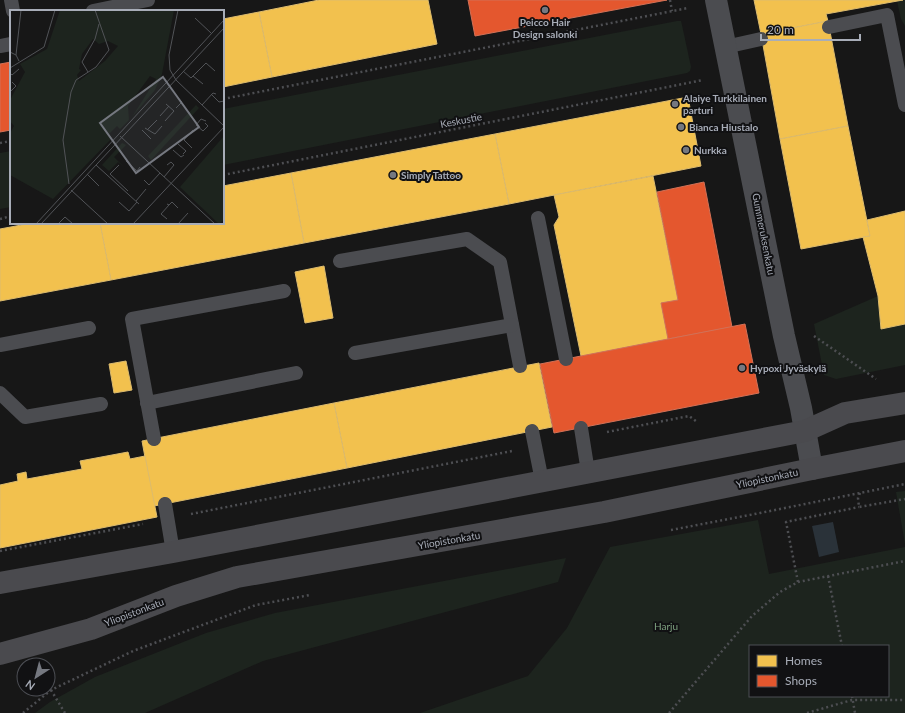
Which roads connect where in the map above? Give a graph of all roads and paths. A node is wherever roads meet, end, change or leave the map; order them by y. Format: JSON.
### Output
{"nodes":[{"id":1,"x":11,"y":0,"type":"edge"},
{"id":2,"x":148,"y":0,"type":"edge"},
{"id":3,"x":670,"y":0,"type":"edge"},
{"id":4,"x":716,"y":0,"type":"edge"},
{"id":5,"x":688,"y":8,"type":"dead end"},
{"id":6,"x":13,"y":10,"type":"edge"},
{"id":7,"x":98,"y":10,"type":"edge"},
{"id":8,"x":672,"y":11,"type":"junction"},
{"id":9,"x":829,"y":27,"type":"dead end"},
{"id":10,"x":761,"y":39,"type":"dead end"},
{"id":11,"x":10,"y":44,"type":"edge"},
{"id":12,"x":0,"y":46,"type":"edge"},
{"id":13,"x":725,"y":47,"type":"junction"},
{"id":14,"x":703,"y":80,"type":"dead end"},
{"id":15,"x":224,"y":99,"type":"edge"},
{"id":16,"x":905,"y":105,"type":"edge"},
{"id":17,"x":10,"y":141,"type":"edge"},
{"id":18,"x":0,"y":143,"type":"edge"},
{"id":19,"x":224,"y":175,"type":"edge"},
{"id":20,"x":10,"y":216,"type":"edge"},
{"id":21,"x":0,"y":218,"type":"edge"},
{"id":22,"x":538,"y":218,"type":"dead end"},
{"id":23,"x":340,"y":261,"type":"dead end"},
{"id":24,"x":284,"y":291,"type":"dead end"},
{"id":25,"x":512,"y":325,"type":"junction"},
{"id":26,"x":90,"y":328,"type":"dead end"},
{"id":27,"x":813,"y":335,"type":"dead end"},
{"id":28,"x":0,"y":345,"type":"edge"},
{"id":29,"x":355,"y":353,"type":"dead end"},
{"id":30,"x":566,"y":359,"type":"dead end"},
{"id":31,"x":520,"y":366,"type":"dead end"},
{"id":32,"x":296,"y":373,"type":"dead end"},
{"id":33,"x":877,"y":379,"type":"dead end"},
{"id":34,"x":0,"y":393,"type":"edge"},
{"id":35,"x":147,"y":403,"type":"junction"},
{"id":36,"x":905,"y":403,"type":"edge"},
{"id":37,"x":101,"y":404,"type":"dead end"},
{"id":38,"x":689,"y":416,"type":"dead end"},
{"id":39,"x":532,"y":431,"type":"dead end"},
{"id":40,"x":805,"y":432,"type":"junction"},
{"id":41,"x":581,"y":433,"type":"joint"},
{"id":42,"x":154,"y":439,"type":"dead end"},
{"id":43,"x":535,"y":446,"type":"junction"},
{"id":44,"x":905,"y":451,"type":"edge"},
{"id":45,"x":812,"y":469,"type":"junction"},
{"id":46,"x":588,"y":472,"type":"junction"},
{"id":47,"x":542,"y":481,"type":"junction"},
{"id":48,"x":905,"y":484,"type":"edge"},
{"id":49,"x":860,"y":493,"type":"junction"},
{"id":50,"x":905,"y":499,"type":"edge"},
{"id":51,"x":165,"y":504,"type":"dead end"},
{"id":52,"x":859,"y":507,"type":"junction"},
{"id":53,"x":168,"y":519,"type":"junction"},
{"id":54,"x":669,"y":530,"type":"dead end"},
{"id":55,"x":0,"y":551,"type":"edge"},
{"id":56,"x":173,"y":552,"type":"junction"},
{"id":57,"x":905,"y":561,"type":"edge"},
{"id":58,"x":828,"y":576,"type":"junction"},
{"id":59,"x":798,"y":582,"type":"junction"},
{"id":60,"x":0,"y":583,"type":"edge"},
{"id":61,"x":311,"y":595,"type":"dead end"},
{"id":62,"x":842,"y":645,"type":"edge"},
{"id":63,"x":0,"y":654,"type":"edge"},
{"id":64,"x":56,"y":688,"type":"edge"},
{"id":65,"x":42,"y":697,"type":"edge"},
{"id":66,"x":55,"y":697,"type":"edge"},
{"id":67,"x":852,"y":700,"type":"junction"},
{"id":68,"x":905,"y":700,"type":"edge"},
{"id":69,"x":23,"y":713,"type":"edge"},
{"id":70,"x":65,"y":713,"type":"edge"},
{"id":71,"x":669,"y":713,"type":"edge"},
{"id":72,"x":806,"y":713,"type":"edge"},
{"id":73,"x":855,"y":713,"type":"edge"}],
"edges":[{"from":1,"to":6,"type":"lane"},
{"from":2,"to":7,"type":"lane"},
{"from":3,"to":8,"type":"path"},
{"from":4,"to":13,"type":"street","name":"Gummeruksenkatu"},
{"from":5,"to":8,"type":"path"},
{"from":8,"to":15,"type":"path"},
{"from":9,"to":16,"type":"lane"},
{"from":10,"to":13,"type":"lane"},
{"from":11,"to":12,"type":"lane"},
{"from":13,"to":40,"type":"street","name":"Gummeruksenkatu"},
{"from":14,"to":19,"type":"path","name":"Keskustie"},
{"from":17,"to":18,"type":"path"},
{"from":20,"to":21,"type":"path"},
{"from":22,"to":30,"type":"lane"},
{"from":23,"to":25,"type":"lane"},
{"from":24,"to":35,"type":"lane"},
{"from":25,"to":29,"type":"lane"},
{"from":25,"to":31,"type":"lane"},
{"from":26,"to":28,"type":"lane"},
{"from":27,"to":33,"type":"path"},
{"from":32,"to":35,"type":"lane"},
{"from":34,"to":37,"type":"lane"},
{"from":35,"to":42,"type":"lane"},
{"from":36,"to":40,"type":"main road"},
{"from":38,"to":41,"type":"path"},
{"from":39,"to":43,"type":"lane"},
{"from":40,"to":45,"type":"street","name":"Gummeruksenkatu"},
{"from":40,"to":46,"type":"main road"},
{"from":41,"to":46,"type":"lane"},
{"from":43,"to":47,"type":"lane"},
{"from":43,"to":53,"type":"path"},
{"from":44,"to":45,"type":"main road","name":"Yliopistonkatu"},
{"from":45,"to":63,"type":"main road","name":"Yliopistonkatu"},
{"from":46,"to":47,"type":"main road"},
{"from":47,"to":56,"type":"main road"},
{"from":48,"to":49,"type":"path"},
{"from":49,"to":52,"type":"path"},
{"from":49,"to":54,"type":"path"},
{"from":50,"to":52,"type":"path"},
{"from":51,"to":53,"type":"lane"},
{"from":52,"to":59,"type":"path"},
{"from":53,"to":55,"type":"path"},
{"from":53,"to":56,"type":"lane"},
{"from":56,"to":60,"type":"main road"},
{"from":57,"to":58,"type":"path"},
{"from":58,"to":59,"type":"path"},
{"from":58,"to":62,"type":"path"},
{"from":59,"to":71,"type":"path"},
{"from":61,"to":64,"type":"path"},
{"from":65,"to":69,"type":"path"},
{"from":66,"to":70,"type":"path"},
{"from":67,"to":68,"type":"path"},
{"from":67,"to":72,"type":"path"},
{"from":67,"to":73,"type":"path"}]}
